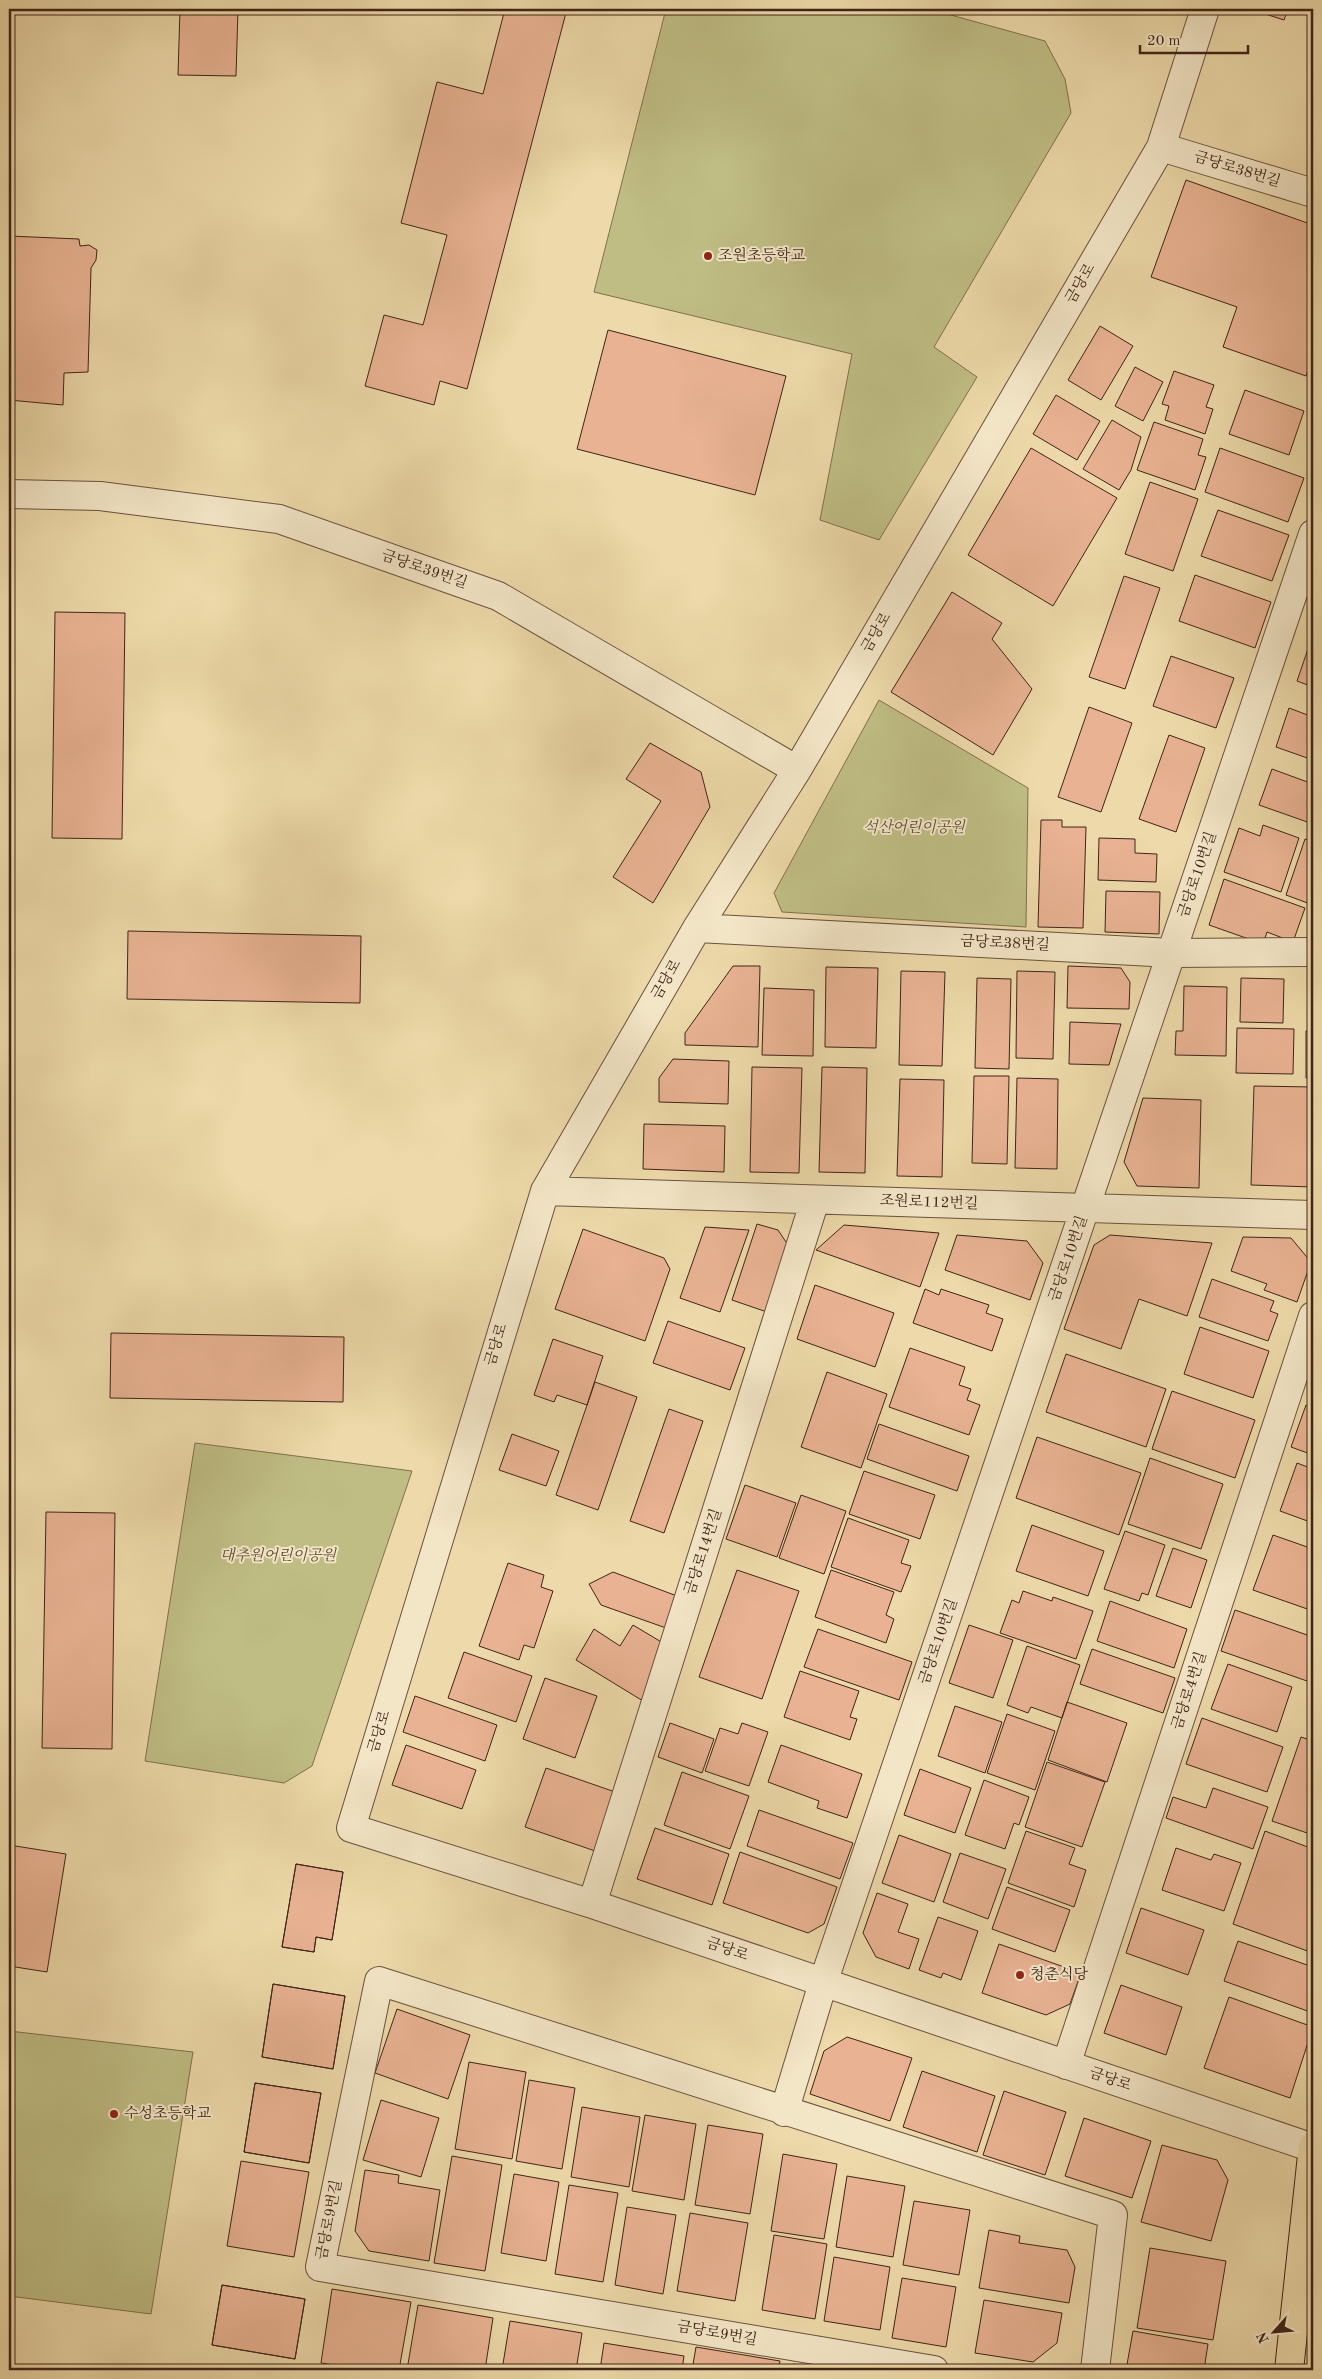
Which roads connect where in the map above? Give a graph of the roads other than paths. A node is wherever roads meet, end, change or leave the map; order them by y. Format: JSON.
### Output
{"nodes":[{"id":1,"x":1205,"y":9,"type":"edge"},
{"id":2,"x":1161,"y":147,"type":"junction"},
{"id":3,"x":1313,"y":193,"type":"edge"},
{"id":4,"x":9,"y":494,"type":"edge"},
{"id":5,"x":1313,"y":534,"type":"edge"},
{"id":6,"x":797,"y":770,"type":"junction"},
{"id":7,"x":698,"y":928,"type":"junction"},
{"id":8,"x":1313,"y":952,"type":"edge"},
{"id":9,"x":1172,"y":953,"type":"junction"},
{"id":10,"x":545,"y":1191,"type":"junction"},
{"id":11,"x":815,"y":1200,"type":"junction"},
{"id":12,"x":1086,"y":1209,"type":"junction"},
{"id":13,"x":1313,"y":1216,"type":"edge"},
{"id":14,"x":1313,"y":1316,"type":"edge"},
{"id":15,"x":592,"y":1904,"type":"junction"},
{"id":16,"x":823,"y":1983,"type":"junction"},
{"id":17,"x":1066,"y":2065,"type":"junction"},
{"id":18,"x":784,"y":2112,"type":"junction"},
{"id":19,"x":1313,"y":2147,"type":"edge"},
{"id":20,"x":934,"y":2370,"type":"edge"},
{"id":21,"x":1095,"y":2370,"type":"edge"},
{"id":22,"x":1289,"y":2370,"type":"edge"}],
"edges":[{"from":1,"to":2,"type":"street","name":"금당로"},
{"from":2,"to":3,"type":"street","name":"금당로38번길"},
{"from":2,"to":6,"type":"street","name":"금당로"},
{"from":4,"to":6,"type":"street","name":"금당로39번길"},
{"from":5,"to":9,"type":"street","name":"금당로10번길"},
{"from":6,"to":7,"type":"street","name":"금당로"},
{"from":7,"to":9,"type":"street","name":"금당로38번길"},
{"from":7,"to":10,"type":"street","name":"금당로"},
{"from":8,"to":9,"type":"street","name":"금당로38번길"},
{"from":9,"to":12,"type":"street","name":"금당로10번길"},
{"from":10,"to":11,"type":"street","name":"조원로112번길"},
{"from":10,"to":15,"type":"street","name":"금당로"},
{"from":11,"to":12,"type":"street","name":"조원로112번길"},
{"from":11,"to":15,"type":"street","name":"금당로14번길"},
{"from":12,"to":13,"type":"street","name":"조원로112번길"},
{"from":12,"to":16,"type":"street","name":"금당로10번길"},
{"from":14,"to":17,"type":"street","name":"금당로4번길"},
{"from":15,"to":16,"type":"street","name":"금당로"},
{"from":16,"to":17,"type":"street","name":"금당로"},
{"from":16,"to":18,"type":"street"},
{"from":17,"to":19,"type":"street","name":"금당로"},
{"from":18,"to":20,"type":"street","name":"금당로9번길"},
{"from":18,"to":21,"type":"street","name":"금당로9번길"},
{"from":19,"to":22,"type":"main road"}]}
